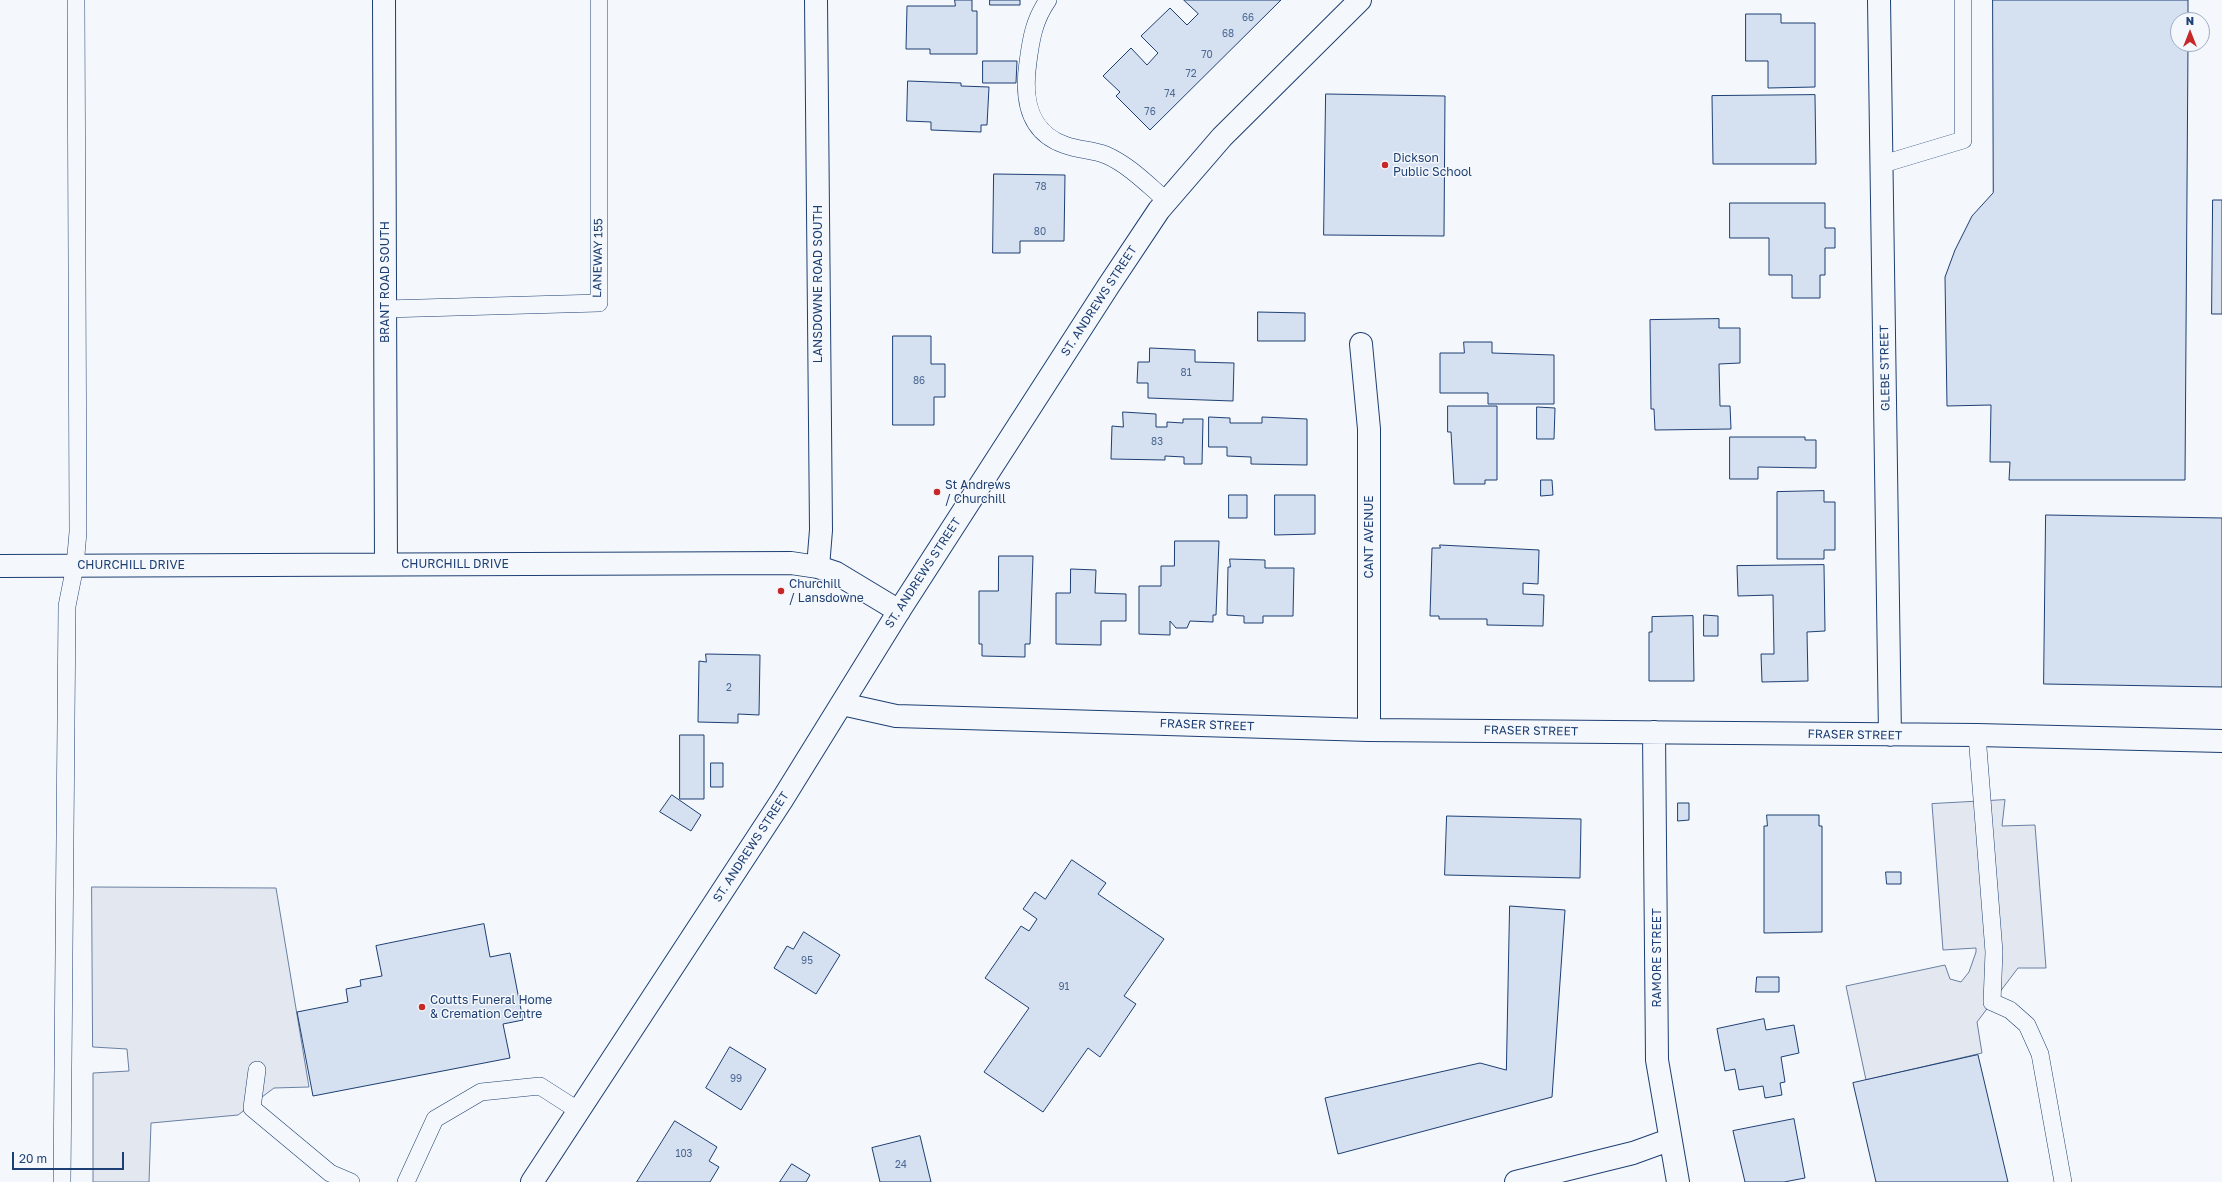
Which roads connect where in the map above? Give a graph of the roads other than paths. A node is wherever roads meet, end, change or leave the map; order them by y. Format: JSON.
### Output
{"nodes":[{"id":1,"x":76,"y":0,"type":"edge"},
{"id":2,"x":384,"y":0,"type":"edge"},
{"id":3,"x":599,"y":0,"type":"edge"},
{"id":4,"x":816,"y":0,"type":"edge"},
{"id":5,"x":1048,"y":0,"type":"edge"},
{"id":6,"x":1360,"y":0,"type":"edge"},
{"id":7,"x":1879,"y":0,"type":"edge"},
{"id":8,"x":1963,"y":0,"type":"edge"},
{"id":9,"x":1883,"y":164,"type":"junction"},
{"id":10,"x":1166,"y":201,"type":"junction"},
{"id":11,"x":385,"y":309,"type":"junction"},
{"id":12,"x":1361,"y":344,"type":"dead end"},
{"id":13,"x":386,"y":564,"type":"junction"},
{"id":14,"x":0,"y":566,"type":"edge"},
{"id":15,"x":75,"y":566,"type":"junction"},
{"id":16,"x":818,"y":567,"type":"junction"},
{"id":17,"x":899,"y":611,"type":"junction"},
{"id":18,"x":842,"y":704,"type":"junction"},
{"id":19,"x":1369,"y":730,"type":"junction"},
{"id":20,"x":1654,"y":732,"type":"junction"},
{"id":21,"x":1890,"y":735,"type":"junction"},
{"id":22,"x":1978,"y":735,"type":"junction"},
{"id":23,"x":2222,"y":740,"type":"edge"},
{"id":24,"x":257,"y":1070,"type":"dead end"},
{"id":25,"x":579,"y":1112,"type":"junction"},
{"id":26,"x":1669,"y":1140,"type":"junction"},
{"id":27,"x":62,"y":1182,"type":"edge"},
{"id":28,"x":351,"y":1182,"type":"edge"},
{"id":29,"x":406,"y":1182,"type":"edge"},
{"id":30,"x":532,"y":1182,"type":"edge"},
{"id":31,"x":1516,"y":1182,"type":"edge"},
{"id":32,"x":1678,"y":1182,"type":"edge"},
{"id":33,"x":2064,"y":1182,"type":"edge"}],
"edges":[{"from":1,"to":15,"type":"lane"},
{"from":2,"to":11,"type":"street","name":"BRANT ROAD SOUTH"},
{"from":3,"to":11,"type":"lane","name":"LANEWAY 155"},
{"from":4,"to":16,"type":"street","name":"LANSDOWNE ROAD SOUTH"},
{"from":5,"to":10,"type":"lane"},
{"from":6,"to":10,"type":"street","name":"ST. ANDREWS STREET"},
{"from":7,"to":9,"type":"street","name":"GLEBE STREET"},
{"from":8,"to":9,"type":"lane"},
{"from":9,"to":21,"type":"street","name":"GLEBE STREET"},
{"from":10,"to":17,"type":"street","name":"ST. ANDREWS STREET"},
{"from":11,"to":13,"type":"street","name":"BRANT ROAD SOUTH"},
{"from":12,"to":19,"type":"street","name":"CANT AVENUE"},
{"from":13,"to":15,"type":"street","name":"CHURCHILL DRIVE"},
{"from":13,"to":16,"type":"street","name":"CHURCHILL DRIVE"},
{"from":14,"to":15,"type":"street","name":"CHURCHILL DRIVE"},
{"from":15,"to":27,"type":"lane"},
{"from":16,"to":17,"type":"street","name":"CHURCHILL DRIVE"},
{"from":17,"to":18,"type":"street","name":"ST. ANDREWS STREET"},
{"from":18,"to":19,"type":"street","name":"FRASER STREET"},
{"from":18,"to":25,"type":"street","name":"ST. ANDREWS STREET"},
{"from":19,"to":20,"type":"street","name":"FRASER STREET"},
{"from":20,"to":21,"type":"street","name":"FRASER STREET"},
{"from":20,"to":26,"type":"street","name":"RAMORE STREET"},
{"from":21,"to":22,"type":"street","name":"FRASER STREET"},
{"from":22,"to":23,"type":"street","name":"FRASER STREET"},
{"from":22,"to":33,"type":"lane"},
{"from":24,"to":28,"type":"lane"},
{"from":25,"to":29,"type":"lane"},
{"from":25,"to":30,"type":"street","name":"ST. ANDREWS STREET"},
{"from":26,"to":31,"type":"street"},
{"from":26,"to":32,"type":"street","name":"RAMORE STREET"}]}
